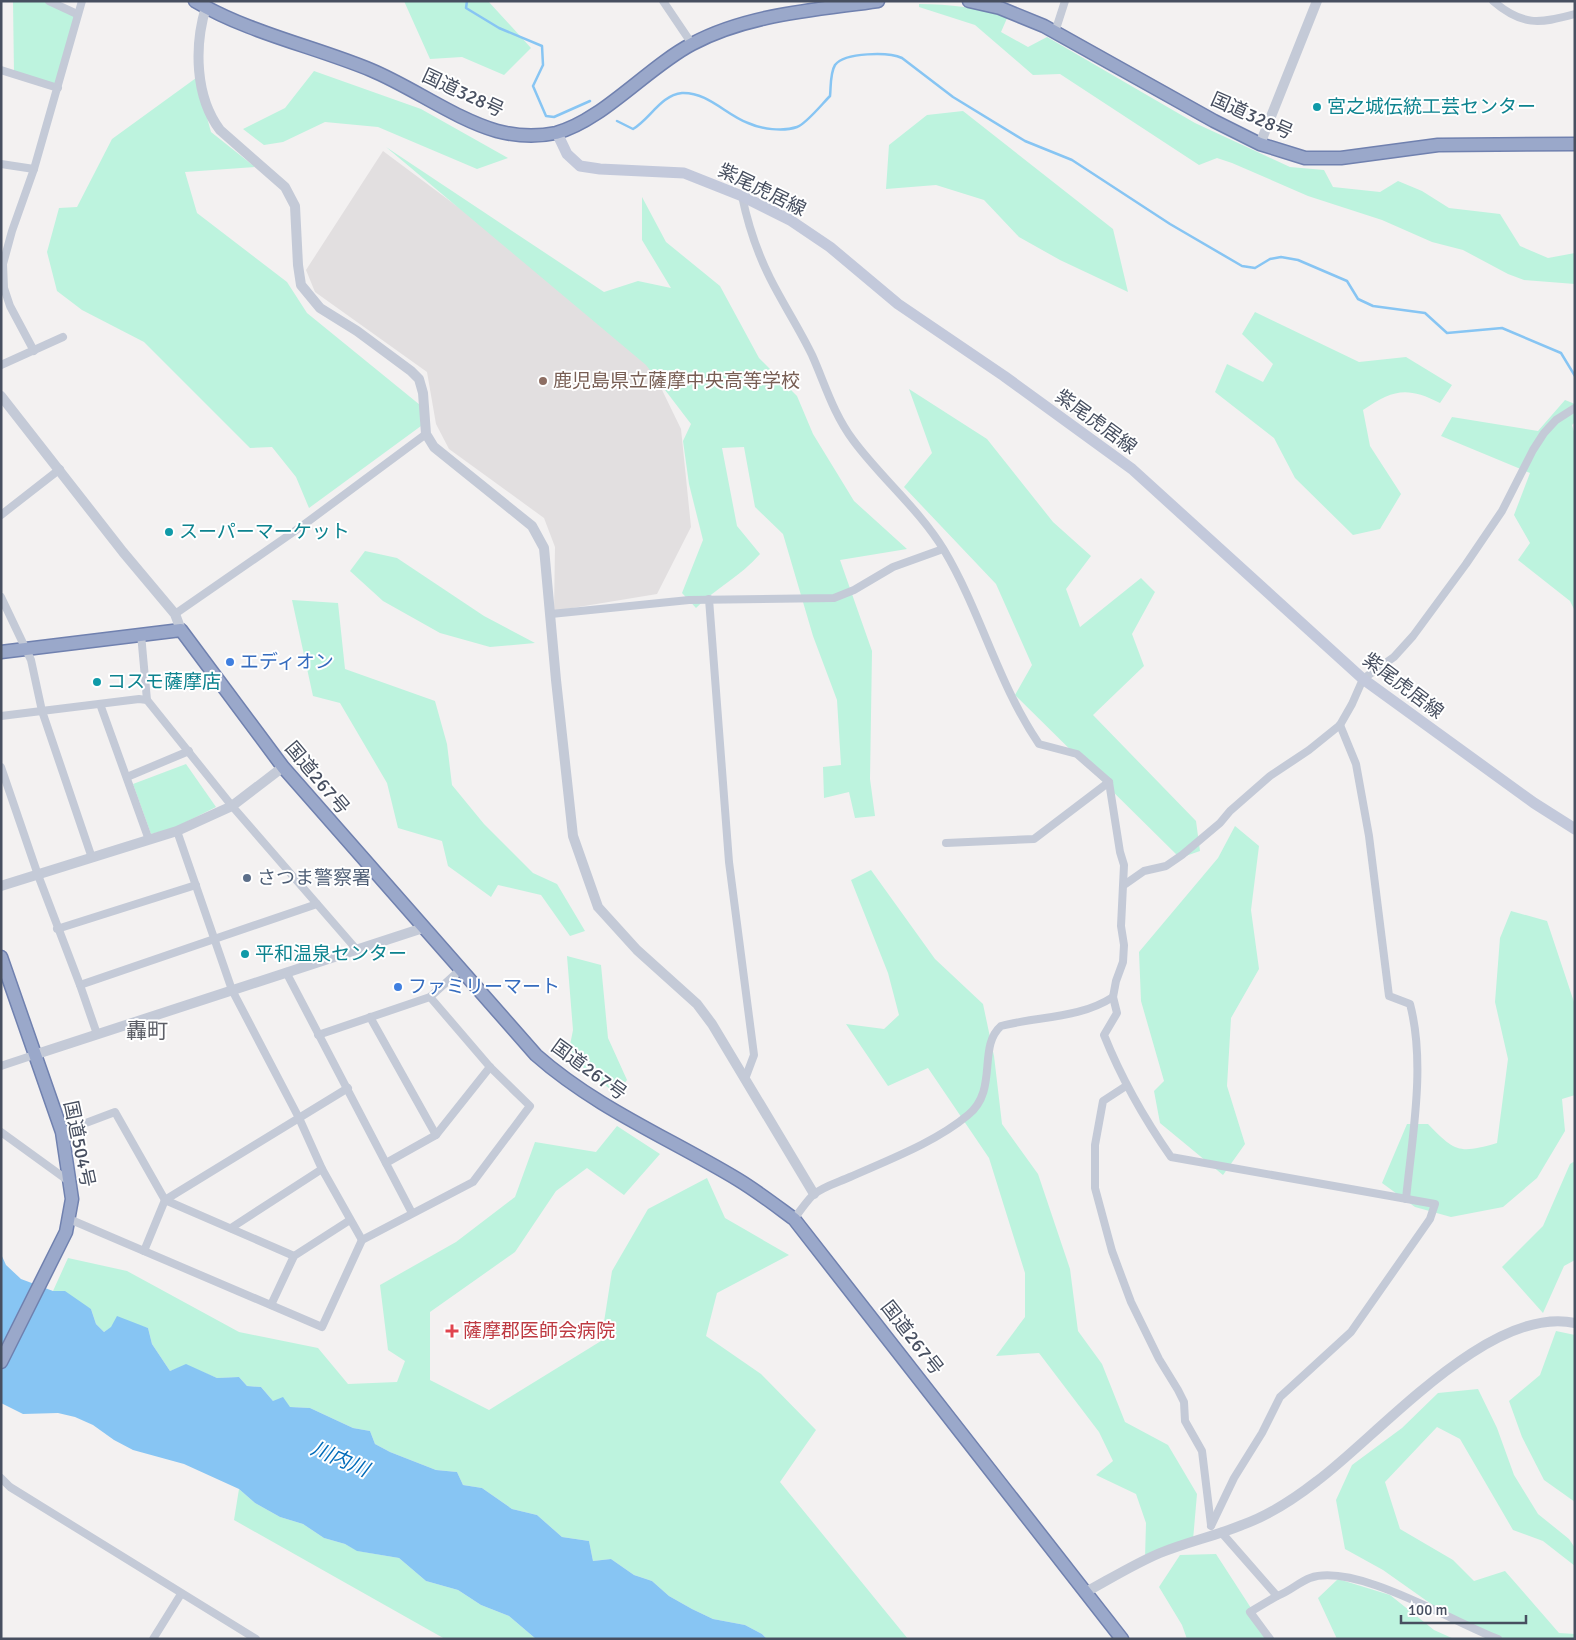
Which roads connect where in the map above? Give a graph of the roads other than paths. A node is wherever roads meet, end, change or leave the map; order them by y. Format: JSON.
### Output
{"nodes":[{"id":1,"x":49,"y":1,"type":"edge"},
{"id":2,"x":82,"y":1,"type":"edge"},
{"id":3,"x":662,"y":1,"type":"edge"},
{"id":4,"x":878,"y":1,"type":"edge"},
{"id":5,"x":969,"y":1,"type":"edge"},
{"id":6,"x":1065,"y":1,"type":"edge"},
{"id":7,"x":1317,"y":1,"type":"edge"},
{"id":8,"x":1493,"y":1,"type":"edge"},
{"id":9,"x":201,"y":4,"type":"edge"},
{"id":10,"x":77,"y":14,"type":"junction"},
{"id":11,"x":1575,"y":14,"type":"edge"},
{"id":12,"x":1055,"y":32,"type":"junction"},
{"id":13,"x":692,"y":44,"type":"junction"},
{"id":14,"x":1,"y":70,"type":"edge"},
{"id":15,"x":58,"y":88,"type":"junction"},
{"id":16,"x":556,"y":133,"type":"junction"},
{"id":17,"x":1260,"y":144,"type":"junction"},
{"id":18,"x":1575,"y":144,"type":"edge"},
{"id":19,"x":1,"y":164,"type":"edge"},
{"id":20,"x":34,"y":169,"type":"junction"},
{"id":21,"x":742,"y":196,"type":"junction"},
{"id":22,"x":63,"y":338,"type":"dead end"},
{"id":23,"x":34,"y":351,"type":"junction"},
{"id":24,"x":1,"y":365,"type":"edge"},
{"id":25,"x":1,"y":396,"type":"edge"},
{"id":26,"x":1575,"y":408,"type":"edge"},
{"id":27,"x":426,"y":434,"type":"junction"},
{"id":28,"x":60,"y":469,"type":"junction"},
{"id":29,"x":1,"y":515,"type":"edge"},
{"id":30,"x":943,"y":549,"type":"junction"},
{"id":31,"x":1,"y":597,"type":"edge"},
{"id":32,"x":709,"y":599,"type":"junction"},
{"id":33,"x":175,"y":614,"type":"junction"},
{"id":34,"x":550,"y":614,"type":"junction"},
{"id":35,"x":181,"y":630,"type":"junction"},
{"id":36,"x":141,"y":634,"type":"junction"},
{"id":37,"x":28,"y":648,"type":"junction"},
{"id":38,"x":1,"y":652,"type":"edge"},
{"id":39,"x":1363,"y":679,"type":"junction"},
{"id":40,"x":147,"y":700,"type":"junction"},
{"id":41,"x":100,"y":704,"type":"junction"},
{"id":42,"x":42,"y":711,"type":"junction"},
{"id":43,"x":1,"y":716,"type":"edge"},
{"id":44,"x":1340,"y":725,"type":"junction"},
{"id":45,"x":189,"y":751,"type":"junction"},
{"id":46,"x":1,"y":767,"type":"edge"},
{"id":47,"x":283,"y":767,"type":"junction"},
{"id":48,"x":127,"y":778,"type":"junction"},
{"id":49,"x":1109,"y":782,"type":"junction"},
{"id":50,"x":232,"y":806,"type":"junction"},
{"id":51,"x":1575,"y":829,"type":"edge"},
{"id":52,"x":177,"y":831,"type":"junction"},
{"id":53,"x":149,"y":840,"type":"junction"},
{"id":54,"x":946,"y":843,"type":"dead end"},
{"id":55,"x":92,"y":858,"type":"junction"},
{"id":56,"x":38,"y":875,"type":"junction"},
{"id":57,"x":196,"y":885,"type":"junction"},
{"id":58,"x":1,"y":886,"type":"edge"},
{"id":59,"x":1124,"y":886,"type":"junction"},
{"id":60,"x":317,"y":904,"type":"junction"},
{"id":61,"x":423,"y":928,"type":"junction"},
{"id":62,"x":57,"y":929,"type":"junction"},
{"id":63,"x":213,"y":939,"type":"junction"},
{"id":64,"x":357,"y":950,"type":"junction"},
{"id":65,"x":1,"y":957,"type":"edge"},
{"id":66,"x":460,"y":970,"type":"junction"},
{"id":67,"x":286,"y":972,"type":"junction"},
{"id":68,"x":80,"y":984,"type":"junction"},
{"id":69,"x":232,"y":990,"type":"junction"},
{"id":70,"x":430,"y":997,"type":"junction"},
{"id":71,"x":1114,"y":997,"type":"junction"},
{"id":72,"x":370,"y":1017,"type":"junction"},
{"id":73,"x":97,"y":1034,"type":"junction"},
{"id":74,"x":318,"y":1035,"type":"junction"},
{"id":75,"x":37,"y":1054,"type":"junction"},
{"id":76,"x":1,"y":1066,"type":"edge"},
{"id":77,"x":490,"y":1066,"type":"junction"},
{"id":78,"x":745,"y":1079,"type":"junction"},
{"id":79,"x":1126,"y":1086,"type":"junction"},
{"id":80,"x":348,"y":1088,"type":"junction"},
{"id":81,"x":299,"y":1118,"type":"junction"},
{"id":82,"x":1,"y":1132,"type":"edge"},
{"id":83,"x":62,"y":1132,"type":"junction"},
{"id":84,"x":436,"y":1135,"type":"junction"},
{"id":85,"x":386,"y":1163,"type":"junction"},
{"id":86,"x":322,"y":1169,"type":"junction"},
{"id":87,"x":71,"y":1183,"type":"junction"},
{"id":88,"x":814,"y":1194,"type":"junction"},
{"id":89,"x":1406,"y":1199,"type":"junction"},
{"id":90,"x":165,"y":1200,"type":"junction"},
{"id":91,"x":412,"y":1213,"type":"junction"},
{"id":92,"x":69,"y":1219,"type":"junction"},
{"id":93,"x":794,"y":1219,"type":"junction"},
{"id":94,"x":350,"y":1220,"type":"junction"},
{"id":95,"x":231,"y":1228,"type":"junction"},
{"id":96,"x":362,"y":1240,"type":"junction"},
{"id":97,"x":144,"y":1250,"type":"junction"},
{"id":98,"x":294,"y":1256,"type":"junction"},
{"id":99,"x":272,"y":1306,"type":"junction"},
{"id":100,"x":1575,"y":1323,"type":"edge"},
{"id":101,"x":1,"y":1362,"type":"edge"},
{"id":102,"x":1,"y":1478,"type":"edge"},
{"id":103,"x":1215,"y":1531,"type":"junction"},
{"id":104,"x":1086,"y":1592,"type":"junction"},
{"id":105,"x":181,"y":1594,"type":"junction"},
{"id":106,"x":1277,"y":1596,"type":"junction"},
{"id":107,"x":154,"y":1639,"type":"edge"},
{"id":108,"x":256,"y":1639,"type":"edge"},
{"id":109,"x":1122,"y":1639,"type":"edge"},
{"id":110,"x":1270,"y":1639,"type":"edge"},
{"id":111,"x":1498,"y":1639,"type":"edge"}],
"edges":[{"from":1,"to":10,"type":"street"},
{"from":2,"to":10,"type":"street"},
{"from":3,"to":13,"type":"street"},
{"from":4,"to":13,"type":"highway","name":"国道328号"},
{"from":5,"to":12,"type":"highway","name":"国道328号"},
{"from":6,"to":12,"type":"street"},
{"from":7,"to":17,"type":"street"},
{"from":8,"to":11,"type":"street"},
{"from":9,"to":16,"type":"highway","name":"国道328号"},
{"from":9,"to":27,"type":"street"},
{"from":10,"to":15,"type":"street"},
{"from":12,"to":17,"type":"highway","name":"国道328号"},
{"from":13,"to":16,"type":"highway","name":"国道328号"},
{"from":14,"to":15,"type":"street"},
{"from":15,"to":20,"type":"street"},
{"from":16,"to":21,"type":"main road","name":"紫尾虎居線"},
{"from":17,"to":18,"type":"highway","name":"国道328号"},
{"from":19,"to":20,"type":"street"},
{"from":20,"to":23,"type":"street"},
{"from":21,"to":30,"type":"street"},
{"from":21,"to":39,"type":"main road","name":"紫尾虎居線"},
{"from":22,"to":23,"type":"street"},
{"from":23,"to":24,"type":"street"},
{"from":25,"to":28,"type":"street"},
{"from":26,"to":39,"type":"street"},
{"from":27,"to":33,"type":"street"},
{"from":27,"to":34,"type":"street"},
{"from":28,"to":29,"type":"street"},
{"from":28,"to":33,"type":"street"},
{"from":30,"to":32,"type":"street"},
{"from":30,"to":49,"type":"street"},
{"from":31,"to":37,"type":"street"},
{"from":32,"to":34,"type":"street"},
{"from":32,"to":78,"type":"street"},
{"from":33,"to":35,"type":"street"},
{"from":34,"to":78,"type":"street"},
{"from":35,"to":36,"type":"highway"},
{"from":35,"to":47,"type":"highway","name":"国道267号"},
{"from":36,"to":37,"type":"highway"},
{"from":36,"to":40,"type":"street"},
{"from":37,"to":38,"type":"highway"},
{"from":37,"to":42,"type":"street"},
{"from":39,"to":44,"type":"street"},
{"from":39,"to":51,"type":"main road","name":"紫尾虎居線"},
{"from":40,"to":41,"type":"street"},
{"from":40,"to":45,"type":"street"},
{"from":41,"to":42,"type":"street"},
{"from":41,"to":48,"type":"street"},
{"from":42,"to":43,"type":"street"},
{"from":42,"to":55,"type":"street"},
{"from":44,"to":59,"type":"street"},
{"from":44,"to":89,"type":"street"},
{"from":45,"to":48,"type":"street"},
{"from":45,"to":50,"type":"street"},
{"from":46,"to":56,"type":"street"},
{"from":47,"to":50,"type":"street"},
{"from":47,"to":61,"type":"highway","name":"国道267号"},
{"from":48,"to":53,"type":"street"},
{"from":49,"to":54,"type":"street"},
{"from":49,"to":59,"type":"street"},
{"from":50,"to":52,"type":"street"},
{"from":50,"to":60,"type":"street"},
{"from":52,"to":53,"type":"street"},
{"from":52,"to":57,"type":"street"},
{"from":53,"to":55,"type":"street"},
{"from":55,"to":56,"type":"street"},
{"from":56,"to":58,"type":"street"},
{"from":56,"to":62,"type":"street"},
{"from":57,"to":62,"type":"street"},
{"from":57,"to":63,"type":"street"},
{"from":59,"to":71,"type":"street"},
{"from":60,"to":63,"type":"street"},
{"from":60,"to":64,"type":"street"},
{"from":61,"to":64,"type":"street"},
{"from":61,"to":66,"type":"highway","name":"国道267号"},
{"from":62,"to":68,"type":"street"},
{"from":63,"to":68,"type":"street"},
{"from":63,"to":69,"type":"street"},
{"from":64,"to":67,"type":"street"},
{"from":65,"to":75,"type":"highway","name":"国道504号"},
{"from":66,"to":70,"type":"street"},
{"from":66,"to":93,"type":"highway","name":"国道267号"},
{"from":67,"to":69,"type":"street"},
{"from":67,"to":74,"type":"street"},
{"from":68,"to":73,"type":"street"},
{"from":69,"to":73,"type":"street"},
{"from":69,"to":81,"type":"street"},
{"from":70,"to":72,"type":"street"},
{"from":70,"to":77,"type":"street"},
{"from":71,"to":79,"type":"street"},
{"from":71,"to":88,"type":"street"},
{"from":72,"to":74,"type":"street"},
{"from":72,"to":84,"type":"street"},
{"from":73,"to":75,"type":"street"},
{"from":74,"to":80,"type":"street"},
{"from":75,"to":76,"type":"street"},
{"from":75,"to":83,"type":"highway","name":"国道504号"},
{"from":77,"to":84,"type":"street"},
{"from":77,"to":91,"type":"street"},
{"from":78,"to":88,"type":"street"},
{"from":79,"to":89,"type":"street"},
{"from":79,"to":103,"type":"street"},
{"from":80,"to":81,"type":"street"},
{"from":80,"to":85,"type":"street"},
{"from":81,"to":86,"type":"street"},
{"from":81,"to":90,"type":"street"},
{"from":82,"to":87,"type":"street"},
{"from":83,"to":87,"type":"highway","name":"国道504号"},
{"from":83,"to":90,"type":"street"},
{"from":84,"to":85,"type":"street"},
{"from":85,"to":91,"type":"street"},
{"from":86,"to":94,"type":"street"},
{"from":86,"to":95,"type":"street"},
{"from":87,"to":92,"type":"highway","name":"国道504号"},
{"from":88,"to":93,"type":"street"},
{"from":89,"to":103,"type":"street"},
{"from":90,"to":95,"type":"street"},
{"from":90,"to":97,"type":"street"},
{"from":91,"to":96,"type":"street"},
{"from":92,"to":97,"type":"street"},
{"from":92,"to":101,"type":"highway","name":"国道504号"},
{"from":93,"to":104,"type":"highway","name":"国道267号"},
{"from":94,"to":96,"type":"street"},
{"from":94,"to":98,"type":"street"},
{"from":95,"to":98,"type":"street"},
{"from":96,"to":99,"type":"street"},
{"from":97,"to":99,"type":"street"},
{"from":98,"to":99,"type":"street"},
{"from":100,"to":103,"type":"street"},
{"from":102,"to":105,"type":"street"},
{"from":103,"to":104,"type":"street"},
{"from":103,"to":106,"type":"street"},
{"from":104,"to":109,"type":"highway","name":"国道267号"},
{"from":105,"to":107,"type":"street"},
{"from":105,"to":108,"type":"street"},
{"from":106,"to":110,"type":"street"},
{"from":106,"to":111,"type":"street"}]}
